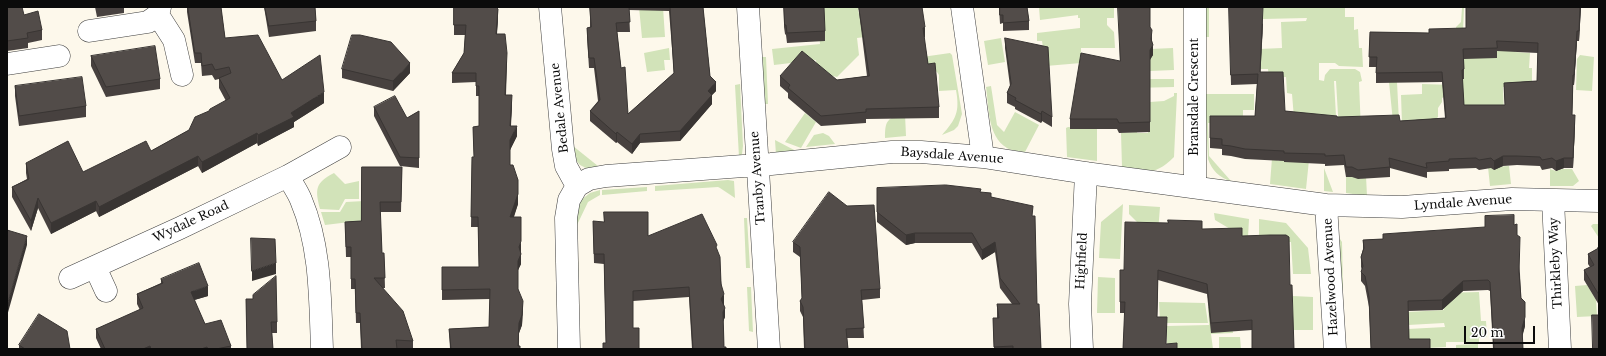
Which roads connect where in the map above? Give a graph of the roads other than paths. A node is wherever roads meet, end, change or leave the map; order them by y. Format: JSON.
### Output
{"nodes":[{"id":1,"x":550,"y":7,"type":"edge"},
{"id":2,"x":748,"y":7,"type":"edge"},
{"id":3,"x":962,"y":7,"type":"edge"},
{"id":4,"x":1195,"y":7,"type":"edge"},
{"id":5,"x":159,"y":11,"type":"edge"},
{"id":6,"x":89,"y":31,"type":"dead end"},
{"id":7,"x":59,"y":56,"type":"dead end"},
{"id":8,"x":7,"y":64,"type":"edge"},
{"id":9,"x":182,"y":76,"type":"dead end"},
{"id":10,"x":340,"y":147,"type":"dead end"},
{"id":11,"x":983,"y":157,"type":"junction"},
{"id":12,"x":758,"y":164,"type":"junction"},
{"id":13,"x":1086,"y":173,"type":"junction"},
{"id":14,"x":288,"y":176,"type":"junction"},
{"id":15,"x":577,"y":186,"type":"junction"},
{"id":16,"x":1195,"y":187,"type":"junction"},
{"id":17,"x":1553,"y":200,"type":"junction"},
{"id":18,"x":1599,"y":201,"type":"edge"},
{"id":19,"x":1326,"y":205,"type":"junction"},
{"id":20,"x":95,"y":267,"type":"junction"},
{"id":21,"x":70,"y":278,"type":"dead end"},
{"id":22,"x":106,"y":291,"type":"dead end"},
{"id":23,"x":322,"y":349,"type":"edge"},
{"id":24,"x":569,"y":349,"type":"edge"},
{"id":25,"x":769,"y":349,"type":"edge"},
{"id":26,"x":1082,"y":349,"type":"edge"},
{"id":27,"x":1335,"y":349,"type":"edge"},
{"id":28,"x":1560,"y":349,"type":"edge"}],
"edges":[{"from":1,"to":15,"type":"street","name":"Bedale Avenue"},
{"from":2,"to":12,"type":"street","name":"Tranby Avenue"},
{"from":3,"to":11,"type":"street"},
{"from":4,"to":16,"type":"street","name":"Bransdale Crescent"},
{"from":5,"to":6,"type":"street"},
{"from":5,"to":9,"type":"street"},
{"from":7,"to":8,"type":"street"},
{"from":10,"to":14,"type":"street","name":"Wydale Road"},
{"from":11,"to":12,"type":"street","name":"Baysdale Avenue"},
{"from":11,"to":13,"type":"street","name":"Baysdale Avenue"},
{"from":12,"to":15,"type":"street","name":"Baysdale Avenue"},
{"from":12,"to":25,"type":"street","name":"Tranby Avenue"},
{"from":13,"to":16,"type":"street","name":"Baysdale Avenue"},
{"from":13,"to":26,"type":"street","name":"Highfield"},
{"from":14,"to":20,"type":"street","name":"Wydale Road"},
{"from":14,"to":23,"type":"street"},
{"from":15,"to":24,"type":"street"},
{"from":16,"to":19,"type":"street","name":"Baysdale Avenue"},
{"from":17,"to":18,"type":"street","name":"Lyndale Avenue"},
{"from":17,"to":19,"type":"street","name":"Lyndale Avenue"},
{"from":17,"to":28,"type":"street","name":"Thirkleby Way"},
{"from":19,"to":27,"type":"street","name":"Hazelwood Avenue"},
{"from":20,"to":21,"type":"street","name":"Wydale Road"},
{"from":20,"to":22,"type":"street"}]}
